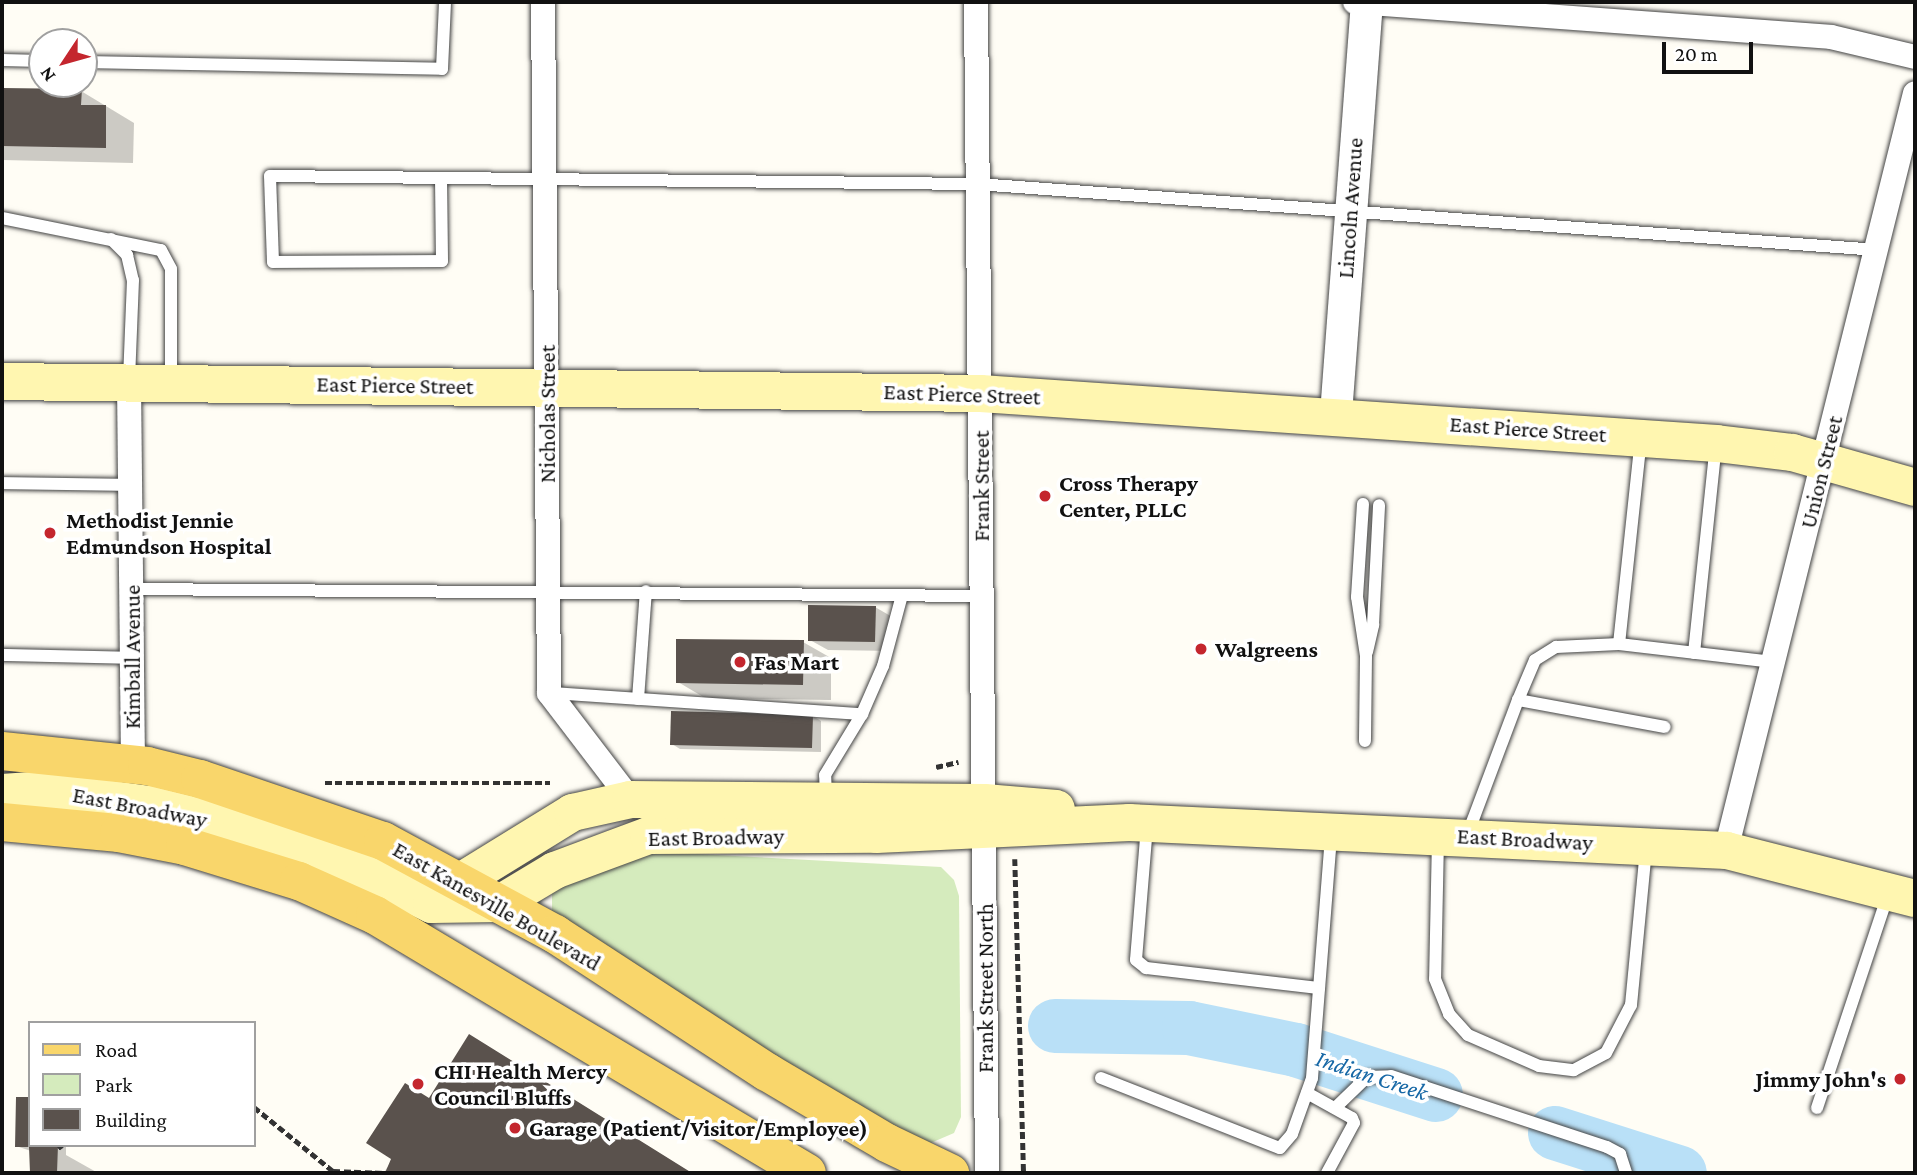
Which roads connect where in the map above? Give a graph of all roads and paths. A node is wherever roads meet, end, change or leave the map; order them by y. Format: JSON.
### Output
{"nodes":[{"id":1,"x":445,"y":2,"type":"edge"},
{"id":2,"x":543,"y":2,"type":"edge"},
{"id":3,"x":976,"y":2,"type":"edge"},
{"id":4,"x":1355,"y":2,"type":"edge"},
{"id":5,"x":1367,"y":2,"type":"edge"},
{"id":6,"x":1915,"y":57,"type":"edge"},
{"id":7,"x":2,"y":60,"type":"edge"},
{"id":8,"x":28,"y":61,"type":"edge"},
{"id":9,"x":98,"y":62,"type":"edge"},
{"id":10,"x":1915,"y":93,"type":"edge"},
{"id":11,"x":440,"y":178,"type":"junction"},
{"id":12,"x":545,"y":180,"type":"junction"},
{"id":13,"x":977,"y":184,"type":"junction"},
{"id":14,"x":1349,"y":211,"type":"junction"},
{"id":15,"x":2,"y":218,"type":"edge"},
{"id":16,"x":111,"y":239,"type":"junction"},
{"id":17,"x":1877,"y":250,"type":"junction"},
{"id":18,"x":2,"y":381,"type":"edge"},
{"id":19,"x":129,"y":382,"type":"junction"},
{"id":20,"x":172,"y":383,"type":"junction"},
{"id":21,"x":547,"y":387,"type":"junction"},
{"id":22,"x":980,"y":393,"type":"junction"},
{"id":23,"x":1336,"y":414,"type":"junction"},
{"id":24,"x":1641,"y":437,"type":"junction"},
{"id":25,"x":1716,"y":443,"type":"junction"},
{"id":26,"x":1824,"y":461,"type":"junction"},
{"id":27,"x":2,"y":483,"type":"edge"},
{"id":28,"x":130,"y":485,"type":"junction"},
{"id":29,"x":1915,"y":487,"type":"edge"},
{"id":30,"x":1363,"y":504,"type":"dead end"},
{"id":31,"x":1379,"y":505,"type":"dead end"},
{"id":32,"x":131,"y":589,"type":"junction"},
{"id":33,"x":548,"y":590,"type":"junction"},
{"id":34,"x":646,"y":591,"type":"junction"},
{"id":35,"x":902,"y":595,"type":"junction"},
{"id":36,"x":982,"y":596,"type":"junction"},
{"id":37,"x":1619,"y":644,"type":"junction"},
{"id":38,"x":1694,"y":653,"type":"junction"},
{"id":39,"x":2,"y":655,"type":"edge"},
{"id":40,"x":1366,"y":656,"type":"junction"},
{"id":41,"x":132,"y":658,"type":"junction"},
{"id":42,"x":1773,"y":662,"type":"junction"},
{"id":43,"x":549,"y":693,"type":"junction"},
{"id":44,"x":638,"y":699,"type":"junction"},
{"id":45,"x":1518,"y":700,"type":"junction"},
{"id":46,"x":862,"y":714,"type":"junction"},
{"id":47,"x":1665,"y":727,"type":"dead end"},
{"id":48,"x":1364,"y":741,"type":"dead end"},
{"id":49,"x":2,"y":751,"type":"edge"},
{"id":50,"x":951,"y":762,"type":"dead end"},
{"id":51,"x":133,"y":765,"type":"junction"},
{"id":52,"x":928,"y":772,"type":"dead end"},
{"id":53,"x":312,"y":782,"type":"dead end"},
{"id":54,"x":557,"y":782,"type":"dead end"},
{"id":55,"x":2,"y":792,"type":"edge"},
{"id":56,"x":630,"y":799,"type":"junction"},
{"id":57,"x":826,"y":799,"type":"junction"},
{"id":58,"x":984,"y":816,"type":"junction"},
{"id":59,"x":2,"y":822,"type":"edge"},
{"id":60,"x":1138,"y":823,"type":"junction"},
{"id":61,"x":1332,"y":829,"type":"junction"},
{"id":62,"x":1452,"y":836,"type":"junction"},
{"id":63,"x":1647,"y":846,"type":"junction"},
{"id":64,"x":1726,"y":850,"type":"junction"},
{"id":65,"x":460,"y":881,"type":"junction"},
{"id":66,"x":1902,"y":894,"type":"edge"},
{"id":67,"x":499,"y":903,"type":"junction"},
{"id":68,"x":1320,"y":988,"type":"junction"},
{"id":69,"x":1101,"y":1079,"type":"dead end"},
{"id":70,"x":1307,"y":1093,"type":"junction"},
{"id":71,"x":1335,"y":1108,"type":"junction"},
{"id":72,"x":1817,"y":1108,"type":"dead end"},
{"id":73,"x":256,"y":1109,"type":"edge"},
{"id":74,"x":386,"y":1173,"type":"edge"},
{"id":75,"x":807,"y":1173,"type":"edge"},
{"id":76,"x":950,"y":1173,"type":"edge"},
{"id":77,"x":987,"y":1173,"type":"edge"},
{"id":78,"x":1327,"y":1173,"type":"edge"},
{"id":79,"x":1626,"y":1173,"type":"edge"}],
"edges":[{"from":1,"to":9,"type":"lane"},
{"from":2,"to":12,"type":"street","name":"Nicholas Street"},
{"from":3,"to":13,"type":"street","name":"Frank Street"},
{"from":4,"to":5,"type":"street"},
{"from":5,"to":6,"type":"street"},
{"from":5,"to":14,"type":"street","name":"Lincoln Avenue"},
{"from":7,"to":8,"type":"lane"},
{"from":10,"to":17,"type":"street","name":"Union Street"},
{"from":11,"to":11,"type":"lane"},
{"from":11,"to":12,"type":"lane"},
{"from":12,"to":13,"type":"lane"},
{"from":12,"to":21,"type":"street","name":"Nicholas Street"},
{"from":13,"to":14,"type":"lane"},
{"from":13,"to":22,"type":"street","name":"Frank Street"},
{"from":14,"to":17,"type":"lane"},
{"from":14,"to":23,"type":"street","name":"Lincoln Avenue"},
{"from":15,"to":16,"type":"lane"},
{"from":16,"to":19,"type":"lane"},
{"from":16,"to":20,"type":"lane"},
{"from":17,"to":26,"type":"street","name":"Union Street"},
{"from":18,"to":19,"type":"main road","name":"East Pierce Street"},
{"from":19,"to":20,"type":"main road","name":"East Pierce Street"},
{"from":19,"to":28,"type":"street","name":"Kimball Avenue"},
{"from":20,"to":21,"type":"main road","name":"East Pierce Street"},
{"from":21,"to":22,"type":"main road","name":"East Pierce Street"},
{"from":21,"to":33,"type":"street","name":"Nicholas Street"},
{"from":22,"to":23,"type":"main road","name":"East Pierce Street"},
{"from":22,"to":36,"type":"street","name":"Frank Street"},
{"from":23,"to":24,"type":"main road","name":"East Pierce Street"},
{"from":24,"to":25,"type":"main road","name":"East Pierce Street"},
{"from":24,"to":37,"type":"lane"},
{"from":25,"to":26,"type":"main road","name":"East Pierce Street"},
{"from":25,"to":38,"type":"lane"},
{"from":26,"to":29,"type":"main road","name":"East Pierce Street"},
{"from":26,"to":42,"type":"street","name":"Union Street"},
{"from":27,"to":28,"type":"lane"},
{"from":28,"to":32,"type":"street","name":"Kimball Avenue"},
{"from":30,"to":40,"type":"lane"},
{"from":31,"to":40,"type":"lane"},
{"from":32,"to":33,"type":"lane"},
{"from":32,"to":41,"type":"street","name":"Kimball Avenue"},
{"from":33,"to":34,"type":"lane"},
{"from":33,"to":43,"type":"street","name":"Nicholas Street"},
{"from":34,"to":35,"type":"lane"},
{"from":34,"to":44,"type":"lane"},
{"from":35,"to":36,"type":"lane"},
{"from":35,"to":46,"type":"lane"},
{"from":36,"to":58,"type":"street","name":"Frank Street"},
{"from":37,"to":38,"type":"lane"},
{"from":37,"to":45,"type":"lane"},
{"from":38,"to":42,"type":"lane"},
{"from":39,"to":41,"type":"lane"},
{"from":40,"to":48,"type":"lane"},
{"from":41,"to":51,"type":"street","name":"Kimball Avenue"},
{"from":42,"to":64,"type":"street","name":"Union Street"},
{"from":43,"to":44,"type":"lane"},
{"from":43,"to":56,"type":"street"},
{"from":44,"to":46,"type":"lane"},
{"from":45,"to":47,"type":"lane"},
{"from":45,"to":62,"type":"lane"},
{"from":46,"to":57,"type":"lane"},
{"from":49,"to":51,"type":"main road","name":"East Kanesville Boulevard"},
{"from":50,"to":52,"type":"path"},
{"from":51,"to":65,"type":"main road","name":"East Kanesville Boulevard"},
{"from":53,"to":54,"type":"path"},
{"from":55,"to":67,"type":"main road","name":"East Broadway"},
{"from":56,"to":57,"type":"main road","name":"East Broadway"},
{"from":56,"to":65,"type":"main road","name":"East Broadway"},
{"from":57,"to":58,"type":"main road","name":"East Broadway"},
{"from":58,"to":60,"type":"main road","name":"East Broadway"},
{"from":58,"to":67,"type":"main road","name":"East Broadway"},
{"from":58,"to":77,"type":"street","name":"Frank Street North"},
{"from":59,"to":75,"type":"main road","name":"East Broadway"},
{"from":60,"to":61,"type":"main road","name":"East Broadway"},
{"from":60,"to":68,"type":"lane"},
{"from":61,"to":62,"type":"main road","name":"East Broadway"},
{"from":61,"to":68,"type":"lane"},
{"from":62,"to":63,"type":"main road","name":"East Broadway"},
{"from":62,"to":63,"type":"lane"},
{"from":63,"to":64,"type":"main road","name":"East Broadway"},
{"from":64,"to":66,"type":"main road","name":"East Broadway"},
{"from":65,"to":67,"type":"main road","name":"East Kanesville Boulevard"},
{"from":66,"to":72,"type":"lane"},
{"from":67,"to":76,"type":"main road","name":"East Kanesville Boulevard"},
{"from":68,"to":70,"type":"lane"},
{"from":69,"to":70,"type":"lane"},
{"from":70,"to":71,"type":"lane"},
{"from":71,"to":78,"type":"lane"},
{"from":71,"to":79,"type":"lane"},
{"from":73,"to":74,"type":"path"}]}
